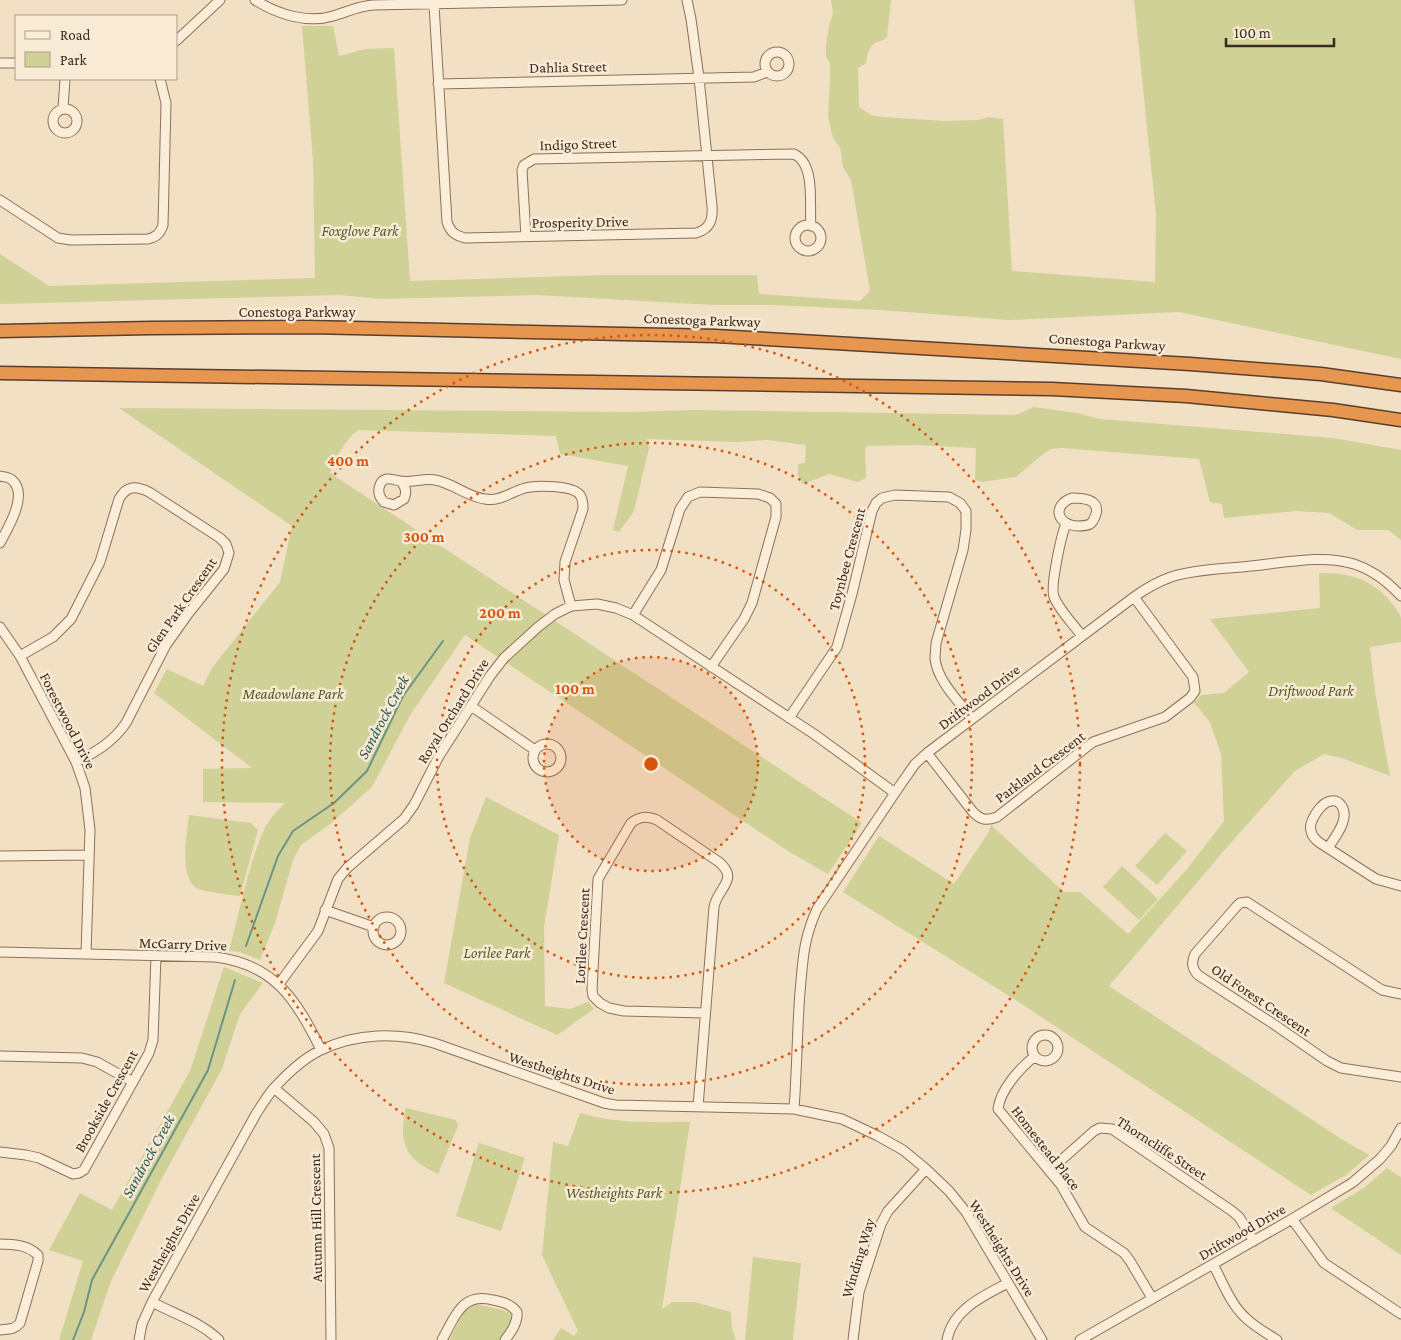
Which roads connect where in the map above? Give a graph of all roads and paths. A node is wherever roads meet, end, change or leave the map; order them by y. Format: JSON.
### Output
{"nodes":[{"id":1,"x":220,"y":0,"type":"edge"},
{"id":2,"x":255,"y":0,"type":"edge"},
{"id":3,"x":595,"y":0,"type":"edge"},
{"id":4,"x":622,"y":0,"type":"edge"},
{"id":5,"x":687,"y":0,"type":"edge"},
{"id":6,"x":361,"y":3,"type":"edge"},
{"id":7,"x":434,"y":5,"type":"junction"},
{"id":8,"x":178,"y":39,"type":"edge"},
{"id":9,"x":0,"y":63,"type":"edge"},
{"id":10,"x":15,"y":63,"type":"edge"},
{"id":11,"x":767,"y":72,"type":"dead end"},
{"id":12,"x":699,"y":78,"type":"junction"},
{"id":13,"x":65,"y":80,"type":"edge"},
{"id":14,"x":160,"y":80,"type":"edge"},
{"id":15,"x":438,"y":84,"type":"junction"},
{"id":16,"x":63,"y":108,"type":"dead end"},
{"id":17,"x":706,"y":155,"type":"junction"},
{"id":18,"x":0,"y":200,"type":"edge"},
{"id":19,"x":811,"y":226,"type":"dead end"},
{"id":20,"x":526,"y":237,"type":"junction"},
{"id":21,"x":0,"y":331,"type":"edge"},
{"id":22,"x":0,"y":372,"type":"edge"},
{"id":23,"x":1401,"y":385,"type":"edge"},
{"id":24,"x":1401,"y":420,"type":"edge"},
{"id":25,"x":0,"y":476,"type":"edge"},
{"id":26,"x":400,"y":481,"type":"dead end"},
{"id":27,"x":1066,"y":524,"type":"dead end"},
{"id":28,"x":0,"y":543,"type":"edge"},
{"id":29,"x":1401,"y":596,"type":"edge"},
{"id":30,"x":1134,"y":597,"type":"junction"},
{"id":31,"x":571,"y":606,"type":"junction"},
{"id":32,"x":633,"y":615,"type":"junction"},
{"id":33,"x":0,"y":627,"type":"edge"},
{"id":34,"x":1082,"y":636,"type":"junction"},
{"id":35,"x":20,"y":656,"type":"junction"},
{"id":36,"x":711,"y":667,"type":"junction"},
{"id":37,"x":471,"y":706,"type":"junction"},
{"id":38,"x":789,"y":718,"type":"junction"},
{"id":39,"x":972,"y":719,"type":"junction"},
{"id":40,"x":535,"y":750,"type":"dead end"},
{"id":41,"x":927,"y":753,"type":"junction"},
{"id":42,"x":76,"y":762,"type":"junction"},
{"id":43,"x":894,"y":793,"type":"junction"},
{"id":44,"x":1328,"y":848,"type":"junction"},
{"id":45,"x":89,"y":855,"type":"junction"},
{"id":46,"x":0,"y":856,"type":"edge"},
{"id":47,"x":1401,"y":886,"type":"edge"},
{"id":48,"x":325,"y":910,"type":"junction"},
{"id":49,"x":374,"y":927,"type":"dead end"},
{"id":50,"x":0,"y":952,"type":"edge"},
{"id":51,"x":86,"y":954,"type":"junction"},
{"id":52,"x":156,"y":956,"type":"junction"},
{"id":53,"x":279,"y":984,"type":"junction"},
{"id":54,"x":1401,"y":994,"type":"edge"},
{"id":55,"x":705,"y":1013,"type":"junction"},
{"id":56,"x":320,"y":1050,"type":"junction"},
{"id":57,"x":0,"y":1056,"type":"edge"},
{"id":58,"x":1035,"y":1056,"type":"dead end"},
{"id":59,"x":1401,"y":1077,"type":"edge"},
{"id":60,"x":133,"y":1082,"type":"junction"},
{"id":61,"x":274,"y":1088,"type":"junction"},
{"id":62,"x":698,"y":1107,"type":"junction"},
{"id":63,"x":794,"y":1109,"type":"junction"},
{"id":64,"x":1401,"y":1128,"type":"edge"},
{"id":65,"x":0,"y":1152,"type":"edge"},
{"id":66,"x":926,"y":1168,"type":"junction"},
{"id":67,"x":1049,"y":1171,"type":"junction"},
{"id":68,"x":1292,"y":1219,"type":"junction"},
{"id":69,"x":1254,"y":1241,"type":"junction"},
{"id":70,"x":0,"y":1244,"type":"edge"},
{"id":71,"x":1213,"y":1264,"type":"junction"},
{"id":72,"x":1008,"y":1283,"type":"junction"},
{"id":73,"x":1152,"y":1298,"type":"junction"},
{"id":74,"x":152,"y":1302,"type":"junction"},
{"id":75,"x":1401,"y":1314,"type":"edge"},
{"id":76,"x":0,"y":1330,"type":"edge"},
{"id":77,"x":139,"y":1340,"type":"edge"},
{"id":78,"x":219,"y":1340,"type":"edge"},
{"id":79,"x":332,"y":1340,"type":"edge"},
{"id":80,"x":442,"y":1340,"type":"edge"},
{"id":81,"x":505,"y":1340,"type":"edge"},
{"id":82,"x":854,"y":1340,"type":"edge"},
{"id":83,"x":947,"y":1340,"type":"edge"},
{"id":84,"x":1042,"y":1340,"type":"edge"},
{"id":85,"x":1080,"y":1340,"type":"edge"},
{"id":86,"x":1277,"y":1340,"type":"edge"}],
"edges":[{"from":1,"to":8,"type":"street"},
{"from":2,"to":6,"type":"street"},
{"from":3,"to":4,"type":"street"},
{"from":3,"to":7,"type":"street"},
{"from":5,"to":12,"type":"street","name":"Prosperity Drive"},
{"from":6,"to":7,"type":"street"},
{"from":7,"to":15,"type":"street","name":"Prosperity Drive"},
{"from":9,"to":10,"type":"street"},
{"from":11,"to":12,"type":"street","name":"Dahlia Street"},
{"from":12,"to":15,"type":"street","name":"Dahlia Street"},
{"from":12,"to":17,"type":"street","name":"Prosperity Drive"},
{"from":13,"to":16,"type":"street"},
{"from":14,"to":18,"type":"street"},
{"from":15,"to":20,"type":"street","name":"Prosperity Drive"},
{"from":17,"to":19,"type":"street"},
{"from":17,"to":20,"type":"street","name":"Indigo Street"},
{"from":17,"to":20,"type":"street","name":"Prosperity Drive"},
{"from":21,"to":23,"type":"highway","name":"Conestoga Parkway"},
{"from":22,"to":24,"type":"highway"},
{"from":25,"to":28,"type":"street"},
{"from":26,"to":31,"type":"street"},
{"from":27,"to":34,"type":"street"},
{"from":29,"to":30,"type":"street","name":"Driftwood Drive"},
{"from":30,"to":34,"type":"street","name":"Driftwood Drive"},
{"from":30,"to":41,"type":"street","name":"Parkland Crescent"},
{"from":31,"to":32,"type":"street","name":"Royal Orchard Drive"},
{"from":31,"to":37,"type":"street","name":"Royal Orchard Drive"},
{"from":32,"to":36,"type":"street","name":"Royal Orchard Drive"},
{"from":32,"to":36,"type":"street"},
{"from":33,"to":35,"type":"street","name":"Forestwood Drive"},
{"from":34,"to":39,"type":"street","name":"Driftwood Drive"},
{"from":35,"to":42,"type":"street","name":"Forestwood Drive"},
{"from":35,"to":42,"type":"street","name":"Glen Park Crescent"},
{"from":36,"to":38,"type":"street","name":"Royal Orchard Drive"},
{"from":37,"to":40,"type":"street"},
{"from":37,"to":48,"type":"street","name":"Royal Orchard Drive"},
{"from":38,"to":39,"type":"street","name":"Toynbee Crescent"},
{"from":38,"to":43,"type":"street","name":"Royal Orchard Drive"},
{"from":39,"to":41,"type":"street","name":"Driftwood Drive"},
{"from":41,"to":43,"type":"street","name":"Driftwood Drive"},
{"from":42,"to":45,"type":"street","name":"Forestwood Drive"},
{"from":43,"to":63,"type":"street","name":"Driftwood Drive"},
{"from":44,"to":44,"type":"street"},
{"from":44,"to":47,"type":"street"},
{"from":45,"to":46,"type":"street"},
{"from":45,"to":51,"type":"street","name":"Forestwood Drive"},
{"from":48,"to":49,"type":"street"},
{"from":48,"to":53,"type":"street","name":"Royal Orchard Drive"},
{"from":50,"to":51,"type":"street","name":"McGarry Drive"},
{"from":51,"to":52,"type":"street","name":"McGarry Drive"},
{"from":52,"to":53,"type":"street","name":"McGarry Drive"},
{"from":52,"to":60,"type":"street","name":"Brookside Crescent"},
{"from":53,"to":56,"type":"street","name":"McGarry Drive"},
{"from":54,"to":59,"type":"street","name":"Old Forest Crescent"},
{"from":55,"to":55,"type":"street","name":"Lorilee Crescent"},
{"from":55,"to":62,"type":"street","name":"Lorilee Crescent"},
{"from":56,"to":61,"type":"street","name":"Westheights Drive"},
{"from":56,"to":62,"type":"street","name":"Westheights Drive"},
{"from":57,"to":60,"type":"street"},
{"from":58,"to":67,"type":"street","name":"Homestead Place"},
{"from":60,"to":65,"type":"street","name":"Brookside Crescent"},
{"from":61,"to":74,"type":"street","name":"Westheights Drive"},
{"from":61,"to":79,"type":"street","name":"Autumn Hill Crescent"},
{"from":62,"to":63,"type":"street","name":"Westheights Drive"},
{"from":63,"to":66,"type":"street","name":"Westheights Drive"},
{"from":64,"to":68,"type":"street","name":"Driftwood Drive"},
{"from":66,"to":72,"type":"street","name":"Westheights Drive"},
{"from":66,"to":82,"type":"street","name":"Winding Way"},
{"from":67,"to":69,"type":"street","name":"Thorncliffe Street"},
{"from":67,"to":73,"type":"street","name":"Homestead Place"},
{"from":68,"to":69,"type":"street","name":"Driftwood Drive"},
{"from":68,"to":75,"type":"street"},
{"from":69,"to":71,"type":"street","name":"Driftwood Drive"},
{"from":70,"to":76,"type":"street"},
{"from":71,"to":73,"type":"street","name":"Driftwood Drive"},
{"from":71,"to":86,"type":"street"},
{"from":72,"to":83,"type":"street"},
{"from":72,"to":84,"type":"street","name":"Westheights Drive"},
{"from":73,"to":85,"type":"street","name":"Driftwood Drive"},
{"from":74,"to":77,"type":"street","name":"Westheights Drive"},
{"from":74,"to":78,"type":"street"},
{"from":80,"to":81,"type":"street"}]}
